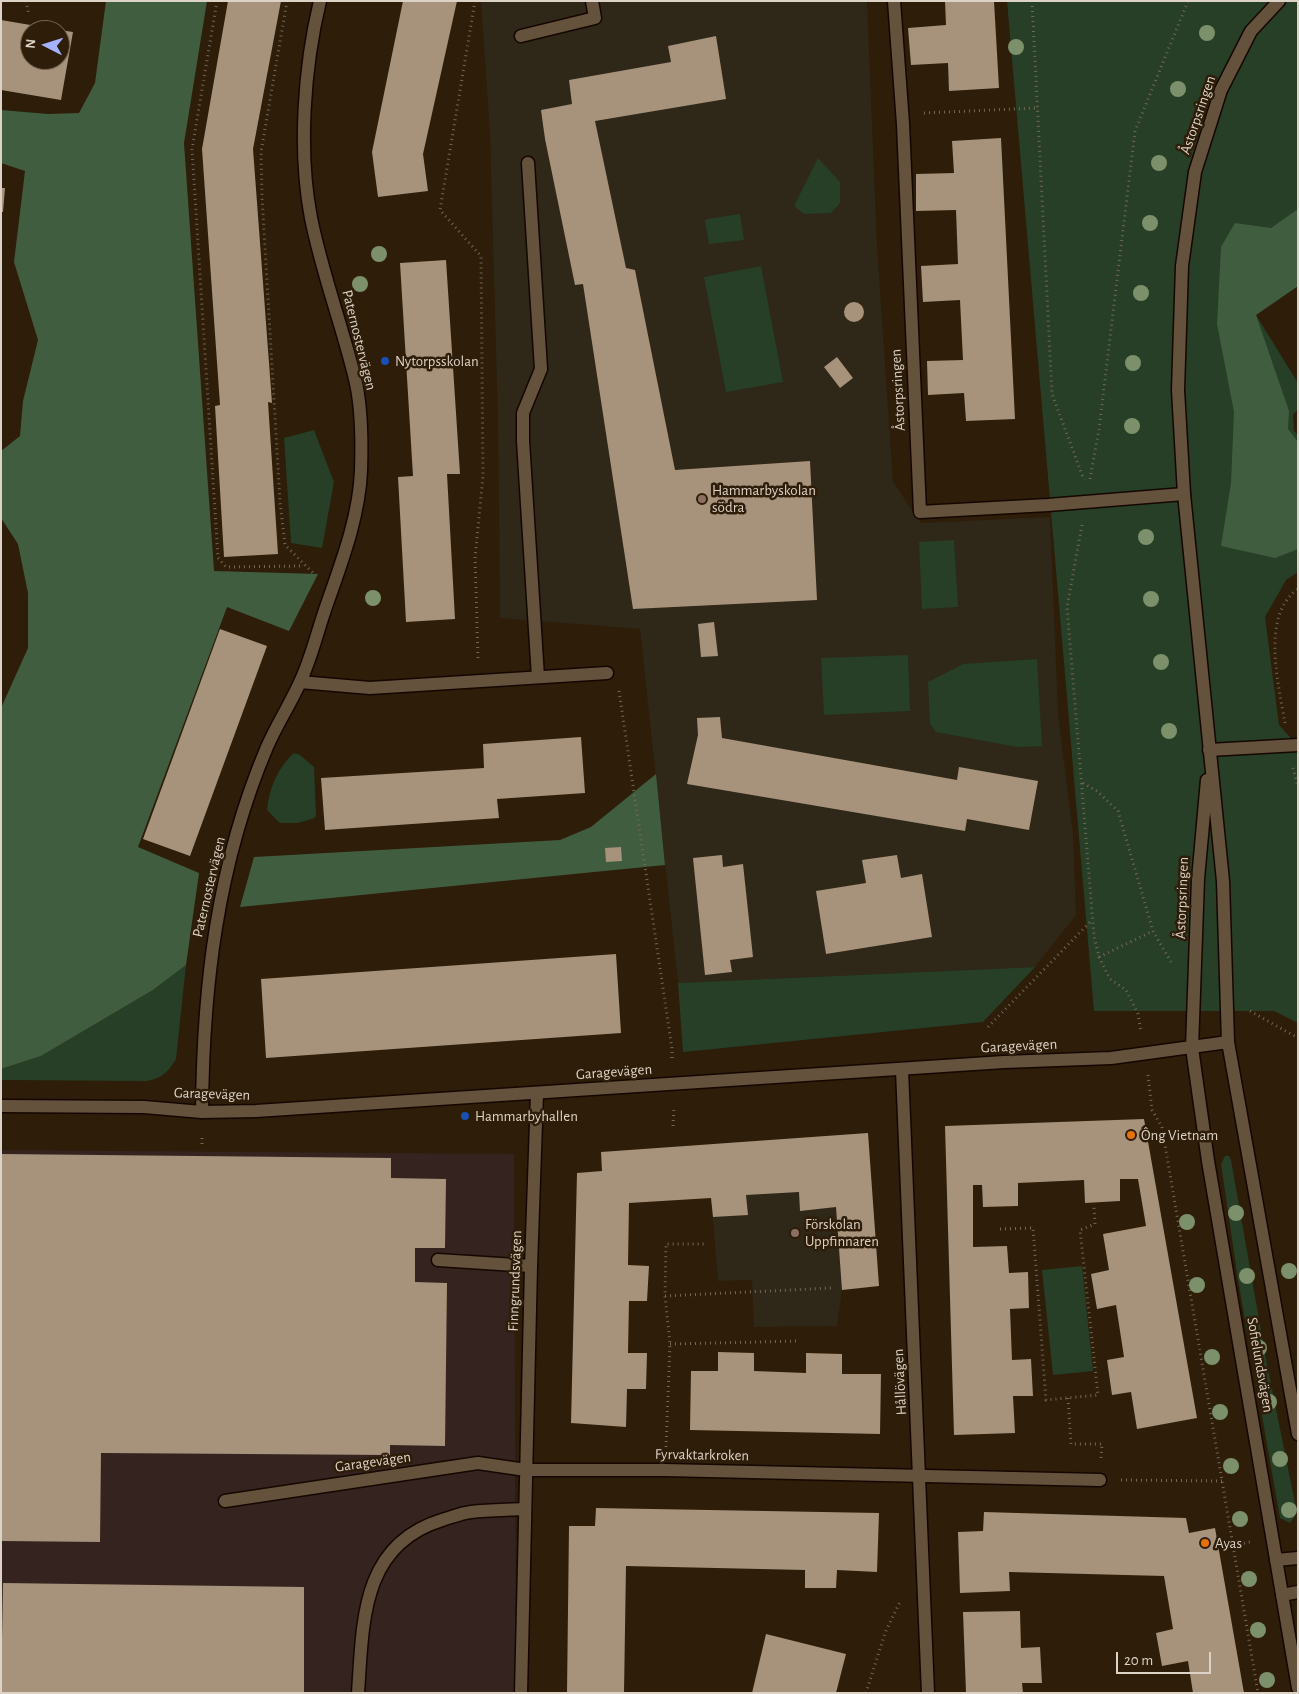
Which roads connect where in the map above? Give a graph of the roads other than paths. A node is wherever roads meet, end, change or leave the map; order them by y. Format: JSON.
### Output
{"nodes":[{"id":1,"x":320,"y":1,"type":"edge"},
{"id":2,"x":592,"y":1,"type":"edge"},
{"id":3,"x":894,"y":1,"type":"edge"},
{"id":4,"x":1280,"y":1,"type":"edge"},
{"id":5,"x":521,"y":36,"type":"dead end"},
{"id":6,"x":528,"y":163,"type":"dead end"},
{"id":7,"x":1184,"y":494,"type":"junction"},
{"id":8,"x":607,"y":673,"type":"road end"},
{"id":9,"x":538,"y":677,"type":"junction"},
{"id":10,"x":300,"y":682,"type":"junction"},
{"id":11,"x":1298,"y":745,"type":"edge"},
{"id":12,"x":1209,"y":750,"type":"junction"},
{"id":13,"x":1228,"y":1042,"type":"junction"},
{"id":14,"x":1192,"y":1048,"type":"junction"},
{"id":15,"x":902,"y":1070,"type":"junction"},
{"id":16,"x":537,"y":1094,"type":"junction"},
{"id":17,"x":1,"y":1106,"type":"edge"},
{"id":18,"x":202,"y":1112,"type":"junction"},
{"id":19,"x":438,"y":1260,"type":"dead end"},
{"id":20,"x":531,"y":1266,"type":"junction"},
{"id":21,"x":1298,"y":1434,"type":"edge"},
{"id":22,"x":526,"y":1470,"type":"junction"},
{"id":23,"x":920,"y":1476,"type":"junction"},
{"id":24,"x":1100,"y":1480,"type":"road end"},
{"id":25,"x":225,"y":1501,"type":"dead end"},
{"id":26,"x":524,"y":1509,"type":"junction"},
{"id":27,"x":1298,"y":1558,"type":"edge"},
{"id":28,"x":1276,"y":1560,"type":"junction"},
{"id":29,"x":1298,"y":1592,"type":"edge"},
{"id":30,"x":1282,"y":1595,"type":"junction"},
{"id":31,"x":1298,"y":1688,"type":"edge"},
{"id":32,"x":358,"y":1693,"type":"edge"},
{"id":33,"x":521,"y":1693,"type":"edge"},
{"id":34,"x":928,"y":1693,"type":"edge"}],
"edges":[{"from":1,"to":10,"type":"street","name":"Paternostervägen"},
{"from":2,"to":5,"type":"street"},
{"from":3,"to":7,"type":"street","name":"Åstorpsringen"},
{"from":4,"to":7,"type":"street","name":"Åstorpsringen"},
{"from":6,"to":9,"type":"street"},
{"from":7,"to":12,"type":"street","name":"Åstorpsringen"},
{"from":8,"to":9,"type":"street"},
{"from":9,"to":10,"type":"street"},
{"from":10,"to":18,"type":"street","name":"Paternostervägen"},
{"from":11,"to":12,"type":"street"},
{"from":12,"to":13,"type":"street","name":"Åstorpsringen"},
{"from":12,"to":14,"type":"street","name":"Åstorpsringen"},
{"from":13,"to":14,"type":"street","name":"Garagevägen"},
{"from":13,"to":21,"type":"street","name":"Sofielundsvägen"},
{"from":14,"to":15,"type":"street","name":"Garagevägen"},
{"from":14,"to":28,"type":"street","name":"Sofielundsvägen"},
{"from":15,"to":16,"type":"street","name":"Garagevägen"},
{"from":15,"to":23,"type":"street","name":"Hållövägen"},
{"from":16,"to":18,"type":"street","name":"Garagevägen"},
{"from":16,"to":20,"type":"street","name":"Finngrundsvägen"},
{"from":17,"to":18,"type":"street","name":"Garagevägen"},
{"from":19,"to":20,"type":"street"},
{"from":20,"to":22,"type":"street","name":"Finngrundsvägen"},
{"from":22,"to":23,"type":"street","name":"Fyrvaktarkroken"},
{"from":22,"to":25,"type":"street","name":"Garagevägen"},
{"from":22,"to":26,"type":"street"},
{"from":23,"to":24,"type":"street","name":"Fyrvaktarkroken"},
{"from":23,"to":34,"type":"street","name":"Hållövägen"},
{"from":26,"to":32,"type":"street"},
{"from":26,"to":33,"type":"street"},
{"from":27,"to":28,"type":"street"},
{"from":28,"to":30,"type":"street","name":"Sofielundsvägen"},
{"from":29,"to":30,"type":"street"},
{"from":30,"to":31,"type":"street","name":"Sofielundsvägen"}]}
